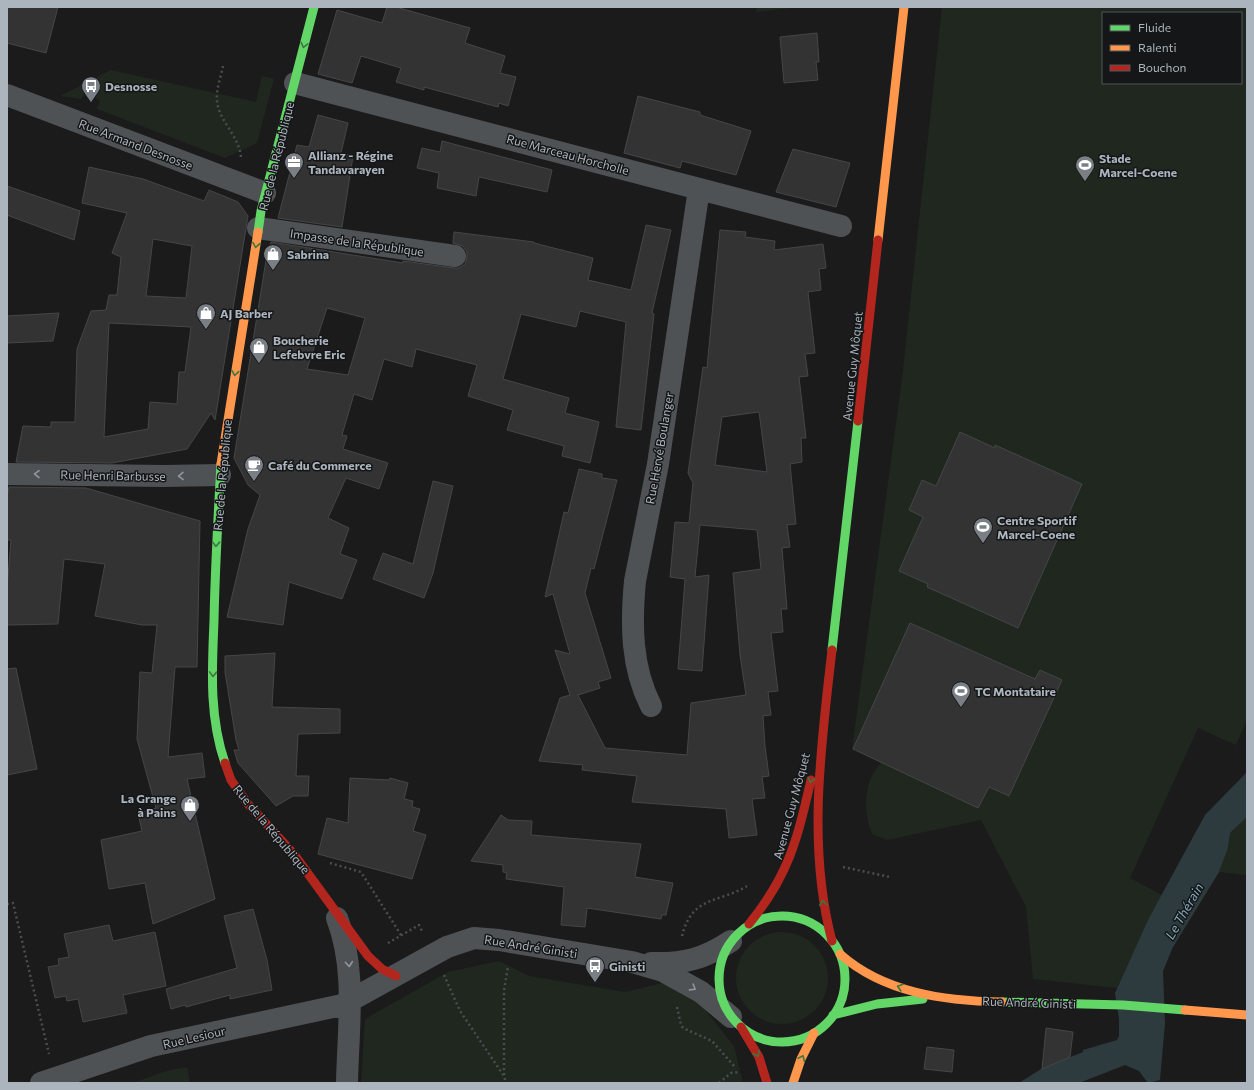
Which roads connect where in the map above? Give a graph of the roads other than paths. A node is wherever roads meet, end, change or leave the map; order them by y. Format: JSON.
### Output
{"nodes":[{"id":1,"x":314,"y":7,"type":"edge"},
{"id":2,"x":904,"y":7,"type":"edge"},
{"id":3,"x":294,"y":83,"type":"junction"},
{"id":4,"x":7,"y":95,"type":"edge"},
{"id":5,"x":699,"y":188,"type":"junction"},
{"id":6,"x":265,"y":193,"type":"junction"},
{"id":7,"x":841,"y":226,"type":"dead end"},
{"id":8,"x":258,"y":228,"type":"junction"},
{"id":9,"x":455,"y":256,"type":"dead end"},
{"id":10,"x":7,"y":474,"type":"edge"},
{"id":11,"x":220,"y":475,"type":"junction"},
{"id":12,"x":651,"y":706,"type":"dead end"},
{"id":13,"x":823,"y":729,"type":"junction"},
{"id":14,"x":335,"y":913,"type":"junction"},
{"id":15,"x":748,"y":926,"type":"junction"},
{"id":16,"x":832,"y":941,"type":"junction"},
{"id":17,"x":731,"y":942,"type":"junction"},
{"id":18,"x":840,"y":954,"type":"junction"},
{"id":19,"x":632,"y":962,"type":"junction"},
{"id":20,"x":396,"y":976,"type":"junction"},
{"id":21,"x":952,"y":998,"type":"junction"},
{"id":22,"x":349,"y":1002,"type":"junction"},
{"id":23,"x":833,"y":1015,"type":"junction"},
{"id":24,"x":1247,"y":1015,"type":"edge"},
{"id":25,"x":736,"y":1022,"type":"junction"},
{"id":26,"x":814,"y":1033,"type":"junction"},
{"id":27,"x":48,"y":1081,"type":"edge"},
{"id":28,"x":347,"y":1083,"type":"edge"},
{"id":29,"x":766,"y":1083,"type":"edge"},
{"id":30,"x":793,"y":1083,"type":"edge"}],
"edges":[{"from":1,"to":3,"type":"main road","name":"Rue de la République","one_way":true},
{"from":2,"to":13,"type":"main road","name":"Avenue Guy Môquet"},
{"from":3,"to":5,"type":"street","name":"Rue Marceau Horcholle"},
{"from":3,"to":6,"type":"main road","name":"Rue de la République"},
{"from":4,"to":6,"type":"street","name":"Rue Armand Desnosse"},
{"from":5,"to":7,"type":"street","name":"Rue Marceau Horcholle"},
{"from":5,"to":12,"type":"street","name":"Rue Hervé Boulanger"},
{"from":6,"to":8,"type":"main road","name":"Rue de la République"},
{"from":8,"to":9,"type":"street","name":"Impasse de la République"},
{"from":8,"to":11,"type":"main road","name":"Rue de la République","one_way":true},
{"from":11,"to":10,"type":"street","name":"Rue Henri Barbusse","one_way":true},
{"from":11,"to":14,"type":"main road","name":"Rue de la République","one_way":true},
{"from":13,"to":15,"type":"main road","name":"Avenue Guy Môquet","one_way":true},
{"from":16,"to":13,"type":"main road","name":"Avenue Guy Môquet","one_way":true},
{"from":14,"to":20,"type":"main road","name":"Rue de la République"},
{"from":14,"to":22,"type":"street","name":"Rue de la République","one_way":true},
{"from":15,"to":16,"type":"main road"},
{"from":15,"to":17,"type":"main road"},
{"from":16,"to":18,"type":"main road"},
{"from":17,"to":19,"type":"street","name":"Rue André Ginisti"},
{"from":17,"to":25,"type":"main road"},
{"from":21,"to":18,"type":"main road","name":"Rue André Ginisti","one_way":true},
{"from":18,"to":23,"type":"main road"},
{"from":19,"to":20,"type":"street","name":"Rue André Ginisti"},
{"from":19,"to":25,"type":"street","name":"Rue André Ginisti","one_way":true},
{"from":20,"to":22,"type":"street","name":"Rue André Ginisti"},
{"from":21,"to":23,"type":"main road","name":"Rue André Ginisti"},
{"from":21,"to":24,"type":"main road","name":"Rue André Ginisti"},
{"from":22,"to":27,"type":"street","name":"Rue Lesiour"},
{"from":22,"to":28,"type":"street","name":"Rue de la République"},
{"from":23,"to":26,"type":"main road"},
{"from":25,"to":26,"type":"main road"},
{"from":25,"to":29,"type":"main road","one_way":true},
{"from":30,"to":26,"type":"main road","one_way":true}]}
